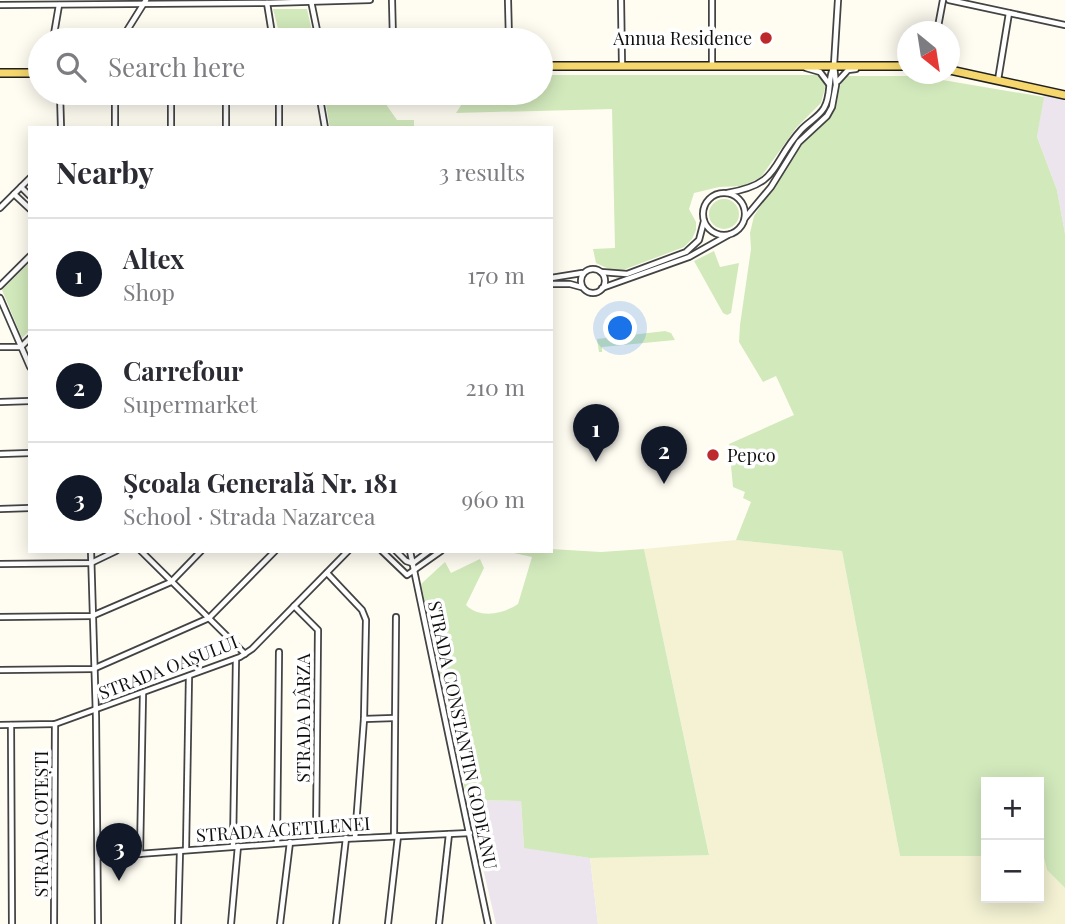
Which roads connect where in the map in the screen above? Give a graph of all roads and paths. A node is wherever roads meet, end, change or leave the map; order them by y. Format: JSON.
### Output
{"nodes":[{"id":1,"x":370,"y":0,"type":"edge"},
{"id":2,"x":392,"y":0,"type":"edge"},
{"id":3,"x":508,"y":0,"type":"edge"},
{"id":4,"x":621,"y":0,"type":"edge"},
{"id":5,"x":712,"y":0,"type":"edge"},
{"id":6,"x":838,"y":0,"type":"edge"},
{"id":7,"x":943,"y":0,"type":"edge"},
{"id":8,"x":949,"y":0,"type":"edge"},
{"id":9,"x":311,"y":1,"type":"edge"},
{"id":10,"x":67,"y":2,"type":"edge"},
{"id":11,"x":106,"y":2,"type":"edge"},
{"id":12,"x":146,"y":2,"type":"edge"},
{"id":13,"x":43,"y":3,"type":"edge"},
{"id":14,"x":267,"y":3,"type":"junction"},
{"id":15,"x":2,"y":4,"type":"edge"},
{"id":16,"x":59,"y":5,"type":"junction"},
{"id":17,"x":1009,"y":13,"type":"junction"},
{"id":18,"x":939,"y":21,"type":"edge"},
{"id":19,"x":1065,"y":25,"type":"edge"},
{"id":20,"x":55,"y":28,"type":"edge"},
{"id":21,"x":129,"y":28,"type":"edge"},
{"id":22,"x":272,"y":28,"type":"edge"},
{"id":23,"x":317,"y":28,"type":"edge"},
{"id":24,"x":393,"y":28,"type":"edge"},
{"id":25,"x":509,"y":28,"type":"edge"},
{"id":26,"x":712,"y":64,"type":"junction"},
{"id":27,"x":622,"y":65,"type":"junction"},
{"id":28,"x":794,"y":65,"type":"junction"},
{"id":29,"x":834,"y":65,"type":"junction"},
{"id":30,"x":879,"y":65,"type":"junction"},
{"id":31,"x":553,"y":66,"type":"edge"},
{"id":32,"x":897,"y":66,"type":"edge"},
{"id":33,"x":960,"y":72,"type":"edge"},
{"id":34,"x":0,"y":73,"type":"edge"},
{"id":35,"x":28,"y":73,"type":"edge"},
{"id":36,"x":998,"y":80,"type":"junction"},
{"id":37,"x":830,"y":85,"type":"junction"},
{"id":38,"x":836,"y":85,"type":"junction"},
{"id":39,"x":1065,"y":95,"type":"edge"},
{"id":40,"x":60,"y":105,"type":"edge"},
{"id":41,"x":115,"y":105,"type":"edge"},
{"id":42,"x":171,"y":105,"type":"edge"},
{"id":43,"x":226,"y":105,"type":"edge"},
{"id":44,"x":279,"y":105,"type":"edge"},
{"id":45,"x":320,"y":105,"type":"edge"},
{"id":46,"x":61,"y":126,"type":"edge"},
{"id":47,"x":115,"y":126,"type":"edge"},
{"id":48,"x":171,"y":126,"type":"edge"},
{"id":49,"x":226,"y":126,"type":"edge"},
{"id":50,"x":279,"y":126,"type":"edge"},
{"id":51,"x":325,"y":126,"type":"edge"},
{"id":52,"x":28,"y":180,"type":"edge"},
{"id":53,"x":21,"y":187,"type":"junction"},
{"id":54,"x":727,"y":193,"type":"junction"},
{"id":55,"x":14,"y":194,"type":"junction"},
{"id":56,"x":28,"y":194,"type":"edge"},
{"id":57,"x":28,"y":207,"type":"edge"},
{"id":58,"x":0,"y":208,"type":"edge"},
{"id":59,"x":745,"y":218,"type":"junction"},
{"id":60,"x":704,"y":220,"type":"junction"},
{"id":61,"x":728,"y":235,"type":"junction"},
{"id":62,"x":28,"y":258,"type":"edge"},
{"id":63,"x":601,"y":272,"type":"junction"},
{"id":64,"x":583,"y":273,"type":"junction"},
{"id":65,"x":553,"y":278,"type":"edge"},
{"id":66,"x":553,"y":284,"type":"edge"},
{"id":67,"x":0,"y":286,"type":"edge"},
{"id":68,"x":582,"y":287,"type":"junction"},
{"id":69,"x":602,"y":288,"type":"junction"},
{"id":70,"x":0,"y":298,"type":"edge"},
{"id":71,"x":28,"y":340,"type":"edge"},
{"id":72,"x":0,"y":347,"type":"edge"},
{"id":73,"x":21,"y":347,"type":"junction"},
{"id":74,"x":28,"y":363,"type":"edge"},
{"id":75,"x":28,"y":401,"type":"edge"},
{"id":76,"x":0,"y":402,"type":"edge"},
{"id":77,"x":28,"y":453,"type":"edge"},
{"id":78,"x":0,"y":454,"type":"edge"},
{"id":79,"x":28,"y":508,"type":"edge"},
{"id":80,"x":0,"y":509,"type":"edge"},
{"id":81,"x":90,"y":553,"type":"edge"},
{"id":82,"x":112,"y":553,"type":"edge"},
{"id":83,"x":143,"y":553,"type":"edge"},
{"id":84,"x":199,"y":553,"type":"edge"},
{"id":85,"x":273,"y":553,"type":"edge"},
{"id":86,"x":346,"y":553,"type":"edge"},
{"id":87,"x":384,"y":553,"type":"edge"},
{"id":88,"x":398,"y":553,"type":"edge"},
{"id":89,"x":410,"y":553,"type":"edge"},
{"id":90,"x":426,"y":553,"type":"edge"},
{"id":91,"x":438,"y":553,"type":"edge"},
{"id":92,"x":90,"y":563,"type":"junction"},
{"id":93,"x":412,"y":563,"type":"junction"},
{"id":94,"x":0,"y":564,"type":"edge"},
{"id":95,"x":413,"y":571,"type":"junction"},
{"id":96,"x":327,"y":573,"type":"junction"},
{"id":97,"x":172,"y":582,"type":"junction"},
{"id":98,"x":294,"y":606,"type":"junction"},
{"id":99,"x":0,"y":617,"type":"edge"},
{"id":100,"x":92,"y":617,"type":"junction"},
{"id":101,"x":396,"y":617,"type":"dead end"},
{"id":102,"x":209,"y":618,"type":"junction"},
{"id":103,"x":279,"y":653,"type":"dead end"},
{"id":104,"x":245,"y":654,"type":"junction"},
{"id":105,"x":236,"y":659,"type":"junction"},
{"id":106,"x":93,"y":669,"type":"junction"},
{"id":107,"x":0,"y":670,"type":"edge"},
{"id":108,"x":189,"y":676,"type":"junction"},
{"id":109,"x":143,"y":692,"type":"junction"},
{"id":110,"x":95,"y":710,"type":"junction"},
{"id":111,"x":394,"y":718,"type":"junction"},
{"id":112,"x":364,"y":719,"type":"junction"},
{"id":113,"x":55,"y":724,"type":"junction"},
{"id":114,"x":0,"y":725,"type":"edge"},
{"id":115,"x":11,"y":725,"type":"junction"},
{"id":116,"x":470,"y":832,"type":"junction"},
{"id":117,"x":449,"y":834,"type":"junction"},
{"id":118,"x":396,"y":836,"type":"junction"},
{"id":119,"x":346,"y":838,"type":"junction"},
{"id":120,"x":355,"y":838,"type":"junction"},
{"id":121,"x":316,"y":840,"type":"junction"},
{"id":122,"x":290,"y":842,"type":"junction"},
{"id":123,"x":277,"y":843,"type":"junction"},
{"id":124,"x":236,"y":846,"type":"junction"},
{"id":125,"x":183,"y":851,"type":"junction"},
{"id":126,"x":140,"y":854,"type":"junction"},
{"id":127,"x":98,"y":857,"type":"junction"},
{"id":128,"x":12,"y":924,"type":"edge"},
{"id":129,"x":54,"y":924,"type":"edge"},
{"id":130,"x":98,"y":924,"type":"edge"},
{"id":131,"x":178,"y":924,"type":"edge"},
{"id":132,"x":231,"y":924,"type":"edge"},
{"id":133,"x":280,"y":924,"type":"edge"},
{"id":134,"x":336,"y":924,"type":"edge"},
{"id":135,"x":388,"y":924,"type":"edge"},
{"id":136,"x":439,"y":924,"type":"edge"},
{"id":137,"x":488,"y":924,"type":"edge"}],
"edges":[{"from":1,"to":9,"type":"street"},
{"from":2,"to":24,"type":"street"},
{"from":3,"to":25,"type":"street"},
{"from":4,"to":27,"type":"street"},
{"from":5,"to":26,"type":"street"},
{"from":6,"to":29,"type":"street"},
{"from":7,"to":18,"type":"street"},
{"from":8,"to":17,"type":"street"},
{"from":9,"to":14,"type":"street"},
{"from":9,"to":23,"type":"street"},
{"from":10,"to":11,"type":"street"},
{"from":10,"to":16,"type":"street"},
{"from":11,"to":12,"type":"street"},
{"from":12,"to":14,"type":"street"},
{"from":12,"to":21,"type":"street"},
{"from":13,"to":15,"type":"street"},
{"from":13,"to":16,"type":"street"},
{"from":14,"to":22,"type":"street"},
{"from":16,"to":20,"type":"street"},
{"from":17,"to":19,"type":"street"},
{"from":17,"to":36,"type":"street"},
{"from":26,"to":27,"type":"main road"},
{"from":26,"to":28,"type":"main road"},
{"from":27,"to":31,"type":"main road"},
{"from":28,"to":29,"type":"main road"},
{"from":28,"to":37,"type":"street"},
{"from":29,"to":30,"type":"main road"},
{"from":29,"to":37,"type":"street"},
{"from":29,"to":38,"type":"street"},
{"from":30,"to":32,"type":"main road"},
{"from":30,"to":38,"type":"street"},
{"from":33,"to":36,"type":"main road"},
{"from":34,"to":35,"type":"main road"},
{"from":36,"to":39,"type":"main road"},
{"from":37,"to":54,"type":"street"},
{"from":38,"to":59,"type":"street"},
{"from":40,"to":46,"type":"street"},
{"from":41,"to":47,"type":"street"},
{"from":42,"to":48,"type":"street"},
{"from":43,"to":49,"type":"street"},
{"from":44,"to":50,"type":"street"},
{"from":45,"to":51,"type":"street"},
{"from":52,"to":53,"type":"street"},
{"from":53,"to":55,"type":"street"},
{"from":53,"to":56,"type":"street"},
{"from":54,"to":59,"type":"street"},
{"from":54,"to":60,"type":"street"},
{"from":55,"to":57,"type":"street"},
{"from":55,"to":58,"type":"street"},
{"from":59,"to":61,"type":"street"},
{"from":60,"to":61,"type":"street"},
{"from":60,"to":63,"type":"street"},
{"from":61,"to":69,"type":"street"},
{"from":62,"to":67,"type":"street"},
{"from":63,"to":64,"type":"street"},
{"from":63,"to":69,"type":"street"},
{"from":64,"to":65,"type":"street"},
{"from":64,"to":68,"type":"street"},
{"from":66,"to":68,"type":"street"},
{"from":68,"to":69,"type":"street"},
{"from":70,"to":73,"type":"street"},
{"from":71,"to":73,"type":"street"},
{"from":72,"to":73,"type":"street"},
{"from":73,"to":74,"type":"street"},
{"from":75,"to":76,"type":"street"},
{"from":77,"to":78,"type":"street"},
{"from":79,"to":80,"type":"street"},
{"from":81,"to":92,"type":"street"},
{"from":82,"to":92,"type":"street"},
{"from":83,"to":97,"type":"street"},
{"from":84,"to":97,"type":"street"},
{"from":85,"to":102,"type":"street"},
{"from":86,"to":96,"type":"street","name":"STRADA OAȘULUI"},
{"from":87,"to":95,"type":"street"},
{"from":88,"to":93,"type":"street"},
{"from":89,"to":93,"type":"street","name":"STRADA CONSTANTIN GODEANU"},
{"from":90,"to":93,"type":"street"},
{"from":91,"to":95,"type":"street"},
{"from":92,"to":94,"type":"street"},
{"from":92,"to":100,"type":"street"},
{"from":93,"to":95,"type":"street","name":"STRADA CONSTANTIN GODEANU"},
{"from":95,"to":116,"type":"street","name":"STRADA CONSTANTIN GODEANU"},
{"from":96,"to":98,"type":"street","name":"STRADA OAȘULUI"},
{"from":96,"to":112,"type":"street"},
{"from":97,"to":100,"type":"street"},
{"from":97,"to":102,"type":"street"},
{"from":98,"to":104,"type":"street","name":"STRADA OAȘULUI"},
{"from":98,"to":121,"type":"street","name":"STRADA DÂRZA"},
{"from":99,"to":100,"type":"street"},
{"from":100,"to":106,"type":"street"},
{"from":101,"to":111,"type":"street"},
{"from":102,"to":104,"type":"street"},
{"from":102,"to":106,"type":"street"},
{"from":103,"to":123,"type":"street"},
{"from":104,"to":105,"type":"street","name":"STRADA OAȘULUI"},
{"from":105,"to":108,"type":"street","name":"STRADA OAȘULUI"},
{"from":105,"to":124,"type":"street"},
{"from":106,"to":107,"type":"street"},
{"from":106,"to":110,"type":"street"},
{"from":108,"to":109,"type":"street","name":"STRADA OAȘULUI"},
{"from":108,"to":125,"type":"street"},
{"from":109,"to":110,"type":"street","name":"STRADA OAȘULUI"},
{"from":109,"to":126,"type":"street"},
{"from":110,"to":113,"type":"street","name":"STRADA OAȘULUI"},
{"from":110,"to":127,"type":"street"},
{"from":111,"to":112,"type":"street"},
{"from":111,"to":118,"type":"street"},
{"from":112,"to":120,"type":"street"},
{"from":113,"to":115,"type":"street","name":"STRADA OAȘULUI"},
{"from":113,"to":129,"type":"street","name":"STRADA COTEȘTI"},
{"from":114,"to":115,"type":"street","name":"STRADA OAȘULUI"},
{"from":115,"to":128,"type":"street"},
{"from":116,"to":117,"type":"street","name":"STRADA ACETILENEI"},
{"from":116,"to":137,"type":"street","name":"STRADA CONSTANTIN GODEANU"},
{"from":117,"to":118,"type":"street","name":"STRADA ACETILENEI"},
{"from":117,"to":136,"type":"street"},
{"from":118,"to":120,"type":"street","name":"STRADA ACETILENEI"},
{"from":118,"to":135,"type":"street"},
{"from":119,"to":120,"type":"street","name":"STRADA ACETILENEI"},
{"from":119,"to":121,"type":"street","name":"STRADA ACETILENEI"},
{"from":119,"to":134,"type":"street"},
{"from":121,"to":122,"type":"street","name":"STRADA ACETILENEI"},
{"from":122,"to":123,"type":"street","name":"STRADA ACETILENEI"},
{"from":122,"to":133,"type":"street"},
{"from":123,"to":124,"type":"street","name":"STRADA ACETILENEI"},
{"from":124,"to":125,"type":"street","name":"STRADA ACETILENEI"},
{"from":124,"to":132,"type":"street"},
{"from":125,"to":126,"type":"street","name":"STRADA ACETILENEI"},
{"from":125,"to":131,"type":"street"},
{"from":126,"to":127,"type":"street","name":"STRADA ACETILENEI"},
{"from":127,"to":130,"type":"street"}]}
